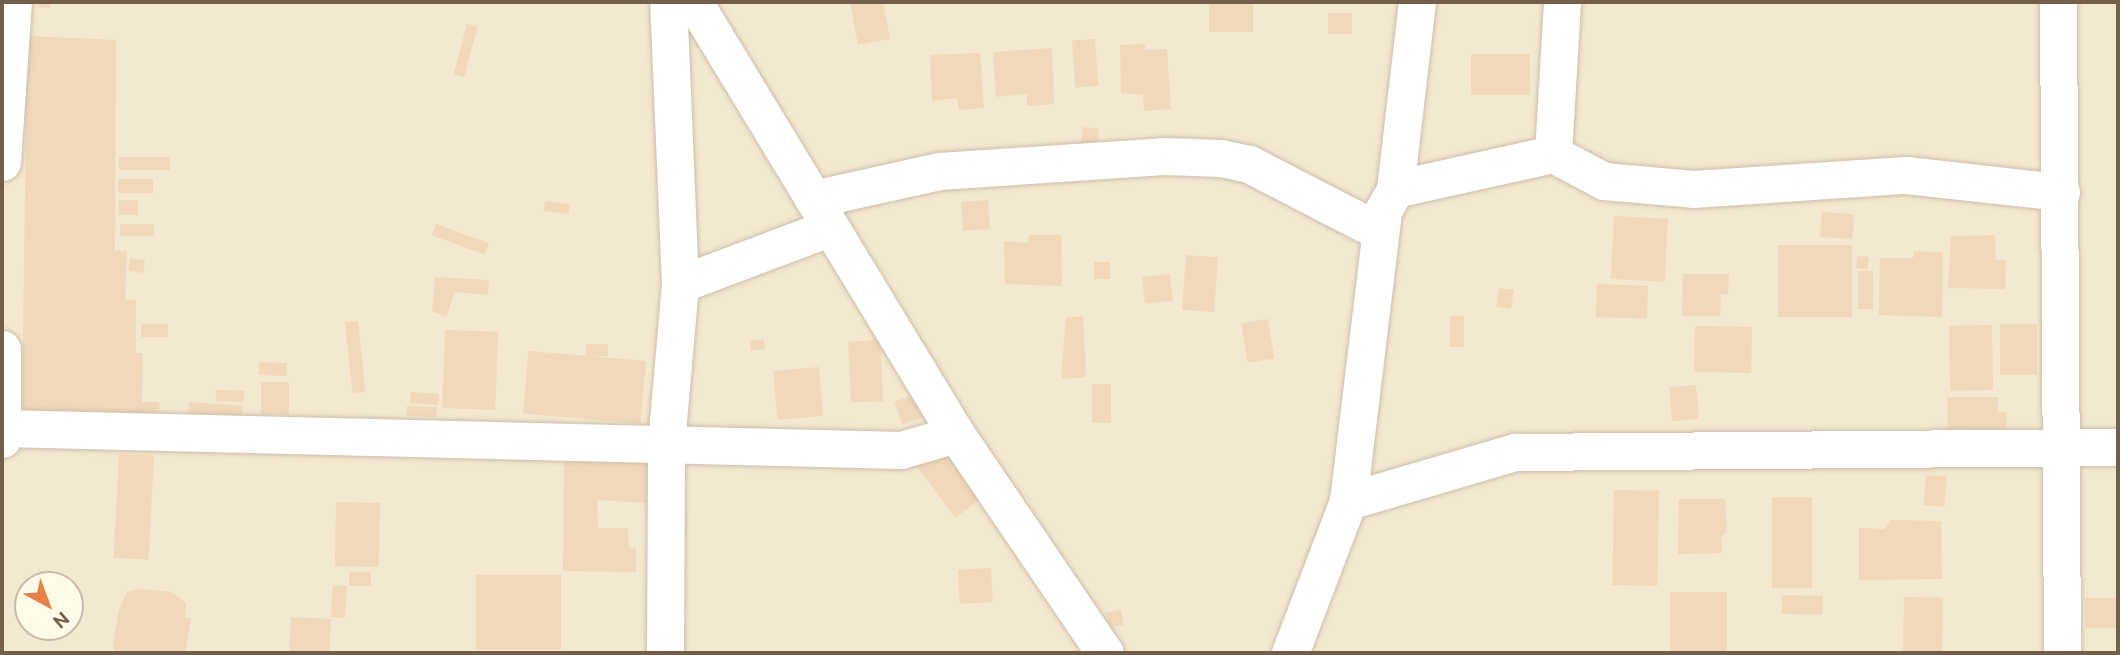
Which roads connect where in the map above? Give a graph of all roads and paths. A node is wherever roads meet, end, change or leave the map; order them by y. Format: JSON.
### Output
{"nodes":[{"id":1,"x":13,"y":2,"type":"edge"},
{"id":2,"x":668,"y":2,"type":"edge"},
{"id":3,"x":694,"y":2,"type":"edge"},
{"id":4,"x":1417,"y":2,"type":"edge"},
{"id":5,"x":1562,"y":2,"type":"edge"},
{"id":6,"x":2058,"y":2,"type":"edge"},
{"id":7,"x":1553,"y":154,"type":"junction"},
{"id":8,"x":2,"y":162,"type":"edge"},
{"id":9,"x":1395,"y":189,"type":"junction"},
{"id":10,"x":2061,"y":192,"type":"junction"},
{"id":11,"x":821,"y":214,"type":"junction"},
{"id":12,"x":1379,"y":232,"type":"junction"},
{"id":13,"x":680,"y":284,"type":"junction"},
{"id":14,"x":2,"y":349,"type":"edge"},
{"id":15,"x":2,"y":428,"type":"edge"},
{"id":16,"x":956,"y":434,"type":"junction"},
{"id":17,"x":2,"y":439,"type":"edge"},
{"id":18,"x":666,"y":444,"type":"junction"},
{"id":19,"x":2061,"y":445,"type":"junction"},
{"id":20,"x":2118,"y":447,"type":"edge"},
{"id":21,"x":1348,"y":501,"type":"junction"},
{"id":22,"x":665,"y":653,"type":"edge"},
{"id":23,"x":1105,"y":653,"type":"edge"},
{"id":24,"x":1290,"y":653,"type":"edge"},
{"id":25,"x":2062,"y":653,"type":"edge"}],
"edges":[{"from":1,"to":8,"type":"street"},
{"from":2,"to":13,"type":"street"},
{"from":3,"to":11,"type":"street"},
{"from":4,"to":9,"type":"street"},
{"from":5,"to":7,"type":"street"},
{"from":6,"to":10,"type":"street"},
{"from":7,"to":9,"type":"street"},
{"from":7,"to":10,"type":"street"},
{"from":9,"to":12,"type":"street"},
{"from":10,"to":19,"type":"street"},
{"from":11,"to":12,"type":"street"},
{"from":11,"to":13,"type":"street"},
{"from":11,"to":16,"type":"street"},
{"from":12,"to":21,"type":"street"},
{"from":13,"to":18,"type":"street"},
{"from":14,"to":15,"type":"street"},
{"from":15,"to":17,"type":"street"},
{"from":15,"to":18,"type":"street"},
{"from":16,"to":18,"type":"street"},
{"from":16,"to":23,"type":"street"},
{"from":18,"to":22,"type":"street"},
{"from":19,"to":20,"type":"street"},
{"from":19,"to":21,"type":"street"},
{"from":19,"to":25,"type":"street"},
{"from":21,"to":24,"type":"street"}]}
